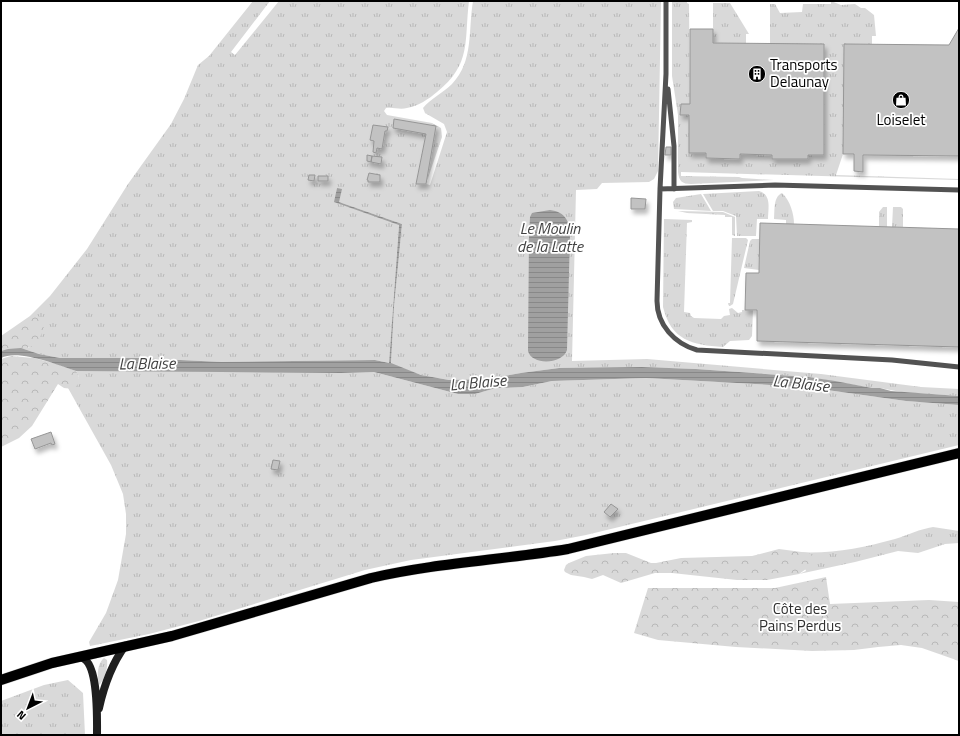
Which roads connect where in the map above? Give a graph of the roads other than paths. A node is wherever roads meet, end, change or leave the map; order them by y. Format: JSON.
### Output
{"nodes":[{"id":1,"x":666,"y":1,"type":"edge"},
{"id":2,"x":666,"y":74,"type":"junction"},
{"id":3,"x":660,"y":189,"type":"junction"},
{"id":4,"x":674,"y":189,"type":"junction"},
{"id":5,"x":959,"y":190,"type":"edge"},
{"id":6,"x":959,"y":367,"type":"edge"},
{"id":7,"x":959,"y":453,"type":"edge"},
{"id":8,"x":125,"y":646,"type":"junction"},
{"id":9,"x":78,"y":657,"type":"junction"},
{"id":10,"x":1,"y":680,"type":"edge"},
{"id":11,"x":97,"y":717,"type":"junction"},
{"id":12,"x":97,"y":735,"type":"edge"}],
"edges":[{"from":1,"to":2,"type":"lane"},
{"from":2,"to":3,"type":"lane"},
{"from":2,"to":4,"type":"lane"},
{"from":3,"to":4,"type":"lane"},
{"from":3,"to":6,"type":"lane"},
{"from":4,"to":5,"type":"lane"},
{"from":7,"to":8,"type":"main road"},
{"from":8,"to":9,"type":"main road"},
{"from":8,"to":11,"type":"main road"},
{"from":9,"to":10,"type":"main road"},
{"from":9,"to":11,"type":"main road"},
{"from":11,"to":12,"type":"main road"}]}
